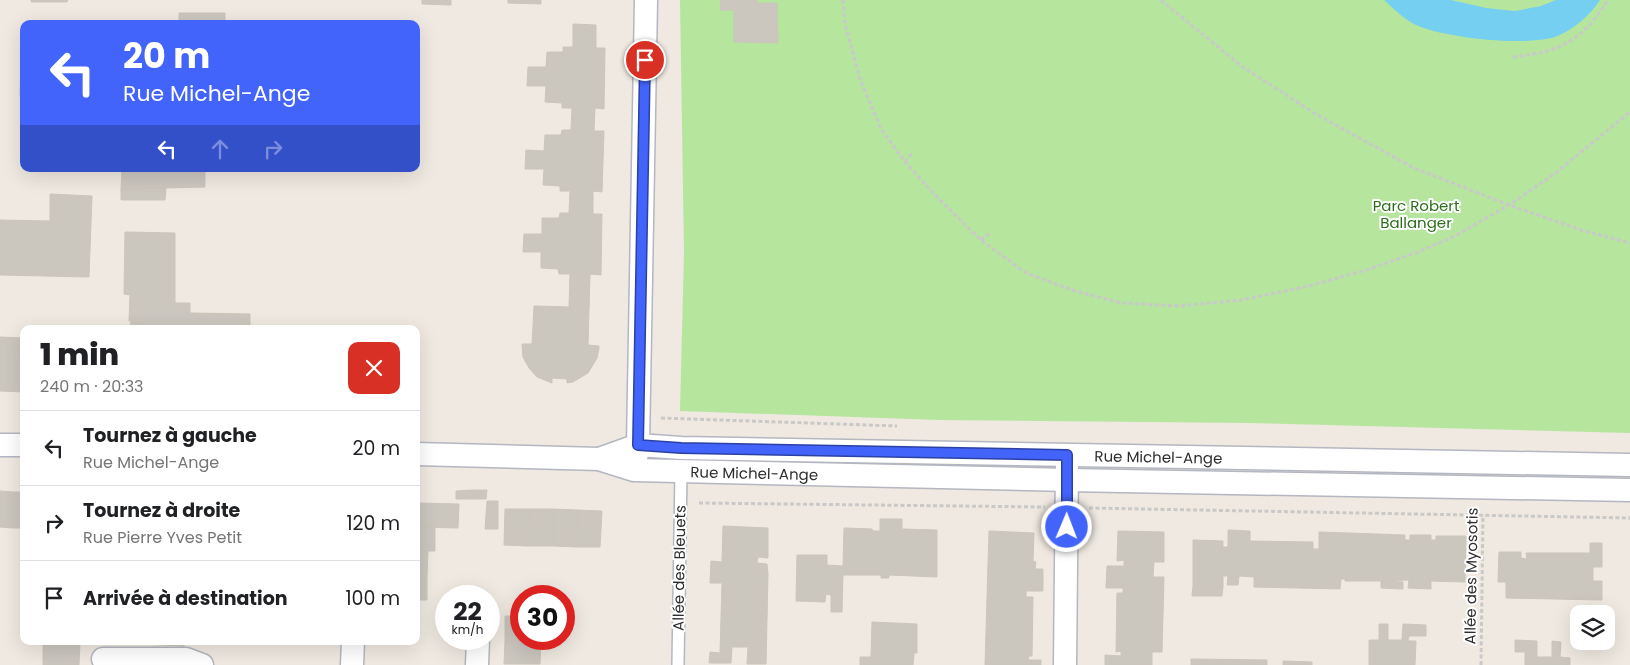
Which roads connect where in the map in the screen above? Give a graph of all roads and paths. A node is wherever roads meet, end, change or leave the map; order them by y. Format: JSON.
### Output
{"nodes":[{"id":1,"x":646,"y":0,"type":"edge"},
{"id":2,"x":843,"y":0,"type":"edge"},
{"id":3,"x":1161,"y":0,"type":"edge"},
{"id":4,"x":1608,"y":0,"type":"edge"},
{"id":5,"x":1513,"y":57,"type":"dead end"},
{"id":6,"x":1630,"y":112,"type":"edge"},
{"id":7,"x":912,"y":154,"type":"dead end"},
{"id":8,"x":905,"y":162,"type":"junction"},
{"id":9,"x":1509,"y":206,"type":"junction"},
{"id":10,"x":990,"y":233,"type":"dead end"},
{"id":11,"x":981,"y":240,"type":"junction"},
{"id":12,"x":1630,"y":243,"type":"edge"},
{"id":13,"x":0,"y":445,"type":"edge"},
{"id":14,"x":20,"y":445,"type":"edge"},
{"id":15,"x":638,"y":445,"type":"junction"},
{"id":16,"x":420,"y":454,"type":"edge"},
{"id":17,"x":1067,"y":455,"type":"junction"},
{"id":18,"x":599,"y":459,"type":"junction"},
{"id":19,"x":1630,"y":465,"type":"edge"},
{"id":20,"x":634,"y":470,"type":"junction"},
{"id":21,"x":681,"y":470,"type":"junction"},
{"id":22,"x":1068,"y":480,"type":"junction"},
{"id":23,"x":1484,"y":487,"type":"junction"},
{"id":24,"x":1630,"y":490,"type":"edge"},
{"id":25,"x":680,"y":502,"type":"junction"},
{"id":26,"x":1067,"y":507,"type":"junction"},
{"id":27,"x":1483,"y":515,"type":"junction"},
{"id":28,"x":1630,"y":518,"type":"edge"},
{"id":29,"x":353,"y":645,"type":"edge"},
{"id":30,"x":478,"y":650,"type":"edge"},
{"id":31,"x":103,"y":655,"type":"edge"},
{"id":32,"x":202,"y":665,"type":"edge"},
{"id":33,"x":352,"y":665,"type":"edge"},
{"id":34,"x":477,"y":665,"type":"edge"},
{"id":35,"x":678,"y":665,"type":"edge"},
{"id":36,"x":1065,"y":665,"type":"edge"},
{"id":37,"x":1481,"y":665,"type":"edge"}],
"edges":[{"from":1,"to":15,"type":"street"},
{"from":2,"to":8,"type":"path"},
{"from":3,"to":9,"type":"path"},
{"from":4,"to":5,"type":"path"},
{"from":6,"to":9,"type":"path"},
{"from":7,"to":8,"type":"path"},
{"from":8,"to":11,"type":"path"},
{"from":9,"to":11,"type":"path"},
{"from":9,"to":12,"type":"path"},
{"from":10,"to":11,"type":"path"},
{"from":13,"to":14,"type":"street"},
{"from":15,"to":17,"type":"street","name":"Rue Michel-Ange"},
{"from":15,"to":18,"type":"street","name":"Rue Michel-Ange"},
{"from":15,"to":20,"type":"street"},
{"from":16,"to":18,"type":"street","name":"Rue Michel-Ange"},
{"from":17,"to":19,"type":"street","name":"Rue Michel-Ange"},
{"from":17,"to":22,"type":"street"},
{"from":18,"to":20,"type":"street","name":"Rue Michel-Ange"},
{"from":20,"to":21,"type":"street","name":"Rue Michel-Ange"},
{"from":21,"to":22,"type":"street","name":"Rue Michel-Ange"},
{"from":21,"to":25,"type":"lane","name":"Allée des Bleuets"},
{"from":22,"to":23,"type":"street","name":"Rue Michel-Ange"},
{"from":22,"to":26,"type":"street"},
{"from":23,"to":24,"type":"street","name":"Rue Michel-Ange"},
{"from":23,"to":27,"type":"path","name":"Allée des Myosotis"},
{"from":25,"to":26,"type":"path"},
{"from":25,"to":35,"type":"lane","name":"Allée des Bleuets"},
{"from":26,"to":27,"type":"path"},
{"from":26,"to":36,"type":"street"},
{"from":27,"to":28,"type":"path"},
{"from":27,"to":37,"type":"path","name":"Allée des Myosotis"},
{"from":29,"to":33,"type":"street"},
{"from":30,"to":34,"type":"street"},
{"from":31,"to":32,"type":"street"}]}
